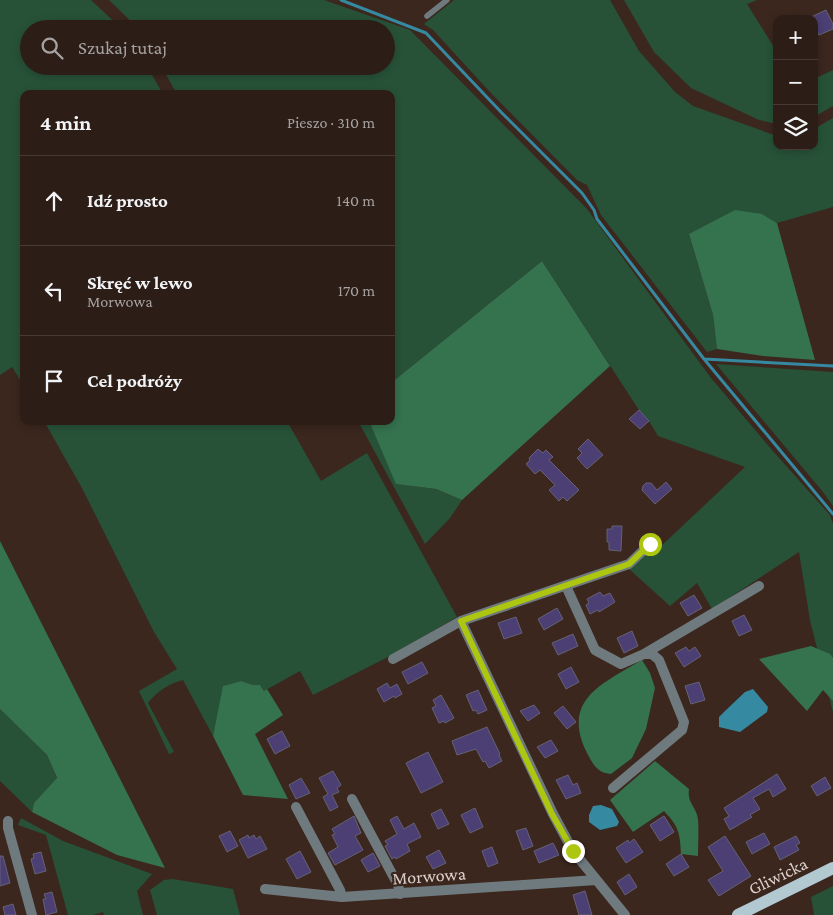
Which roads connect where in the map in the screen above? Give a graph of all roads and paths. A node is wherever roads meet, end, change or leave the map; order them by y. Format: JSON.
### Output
{"nodes":[{"id":1,"x":447,"y":0,"type":"edge"},
{"id":2,"x":426,"y":16,"type":"dead end"},
{"id":3,"x":650,"y":544,"type":"dead end"},
{"id":4,"x":566,"y":586,"type":"junction"},
{"id":5,"x":759,"y":586,"type":"dead end"},
{"id":6,"x":461,"y":621,"type":"junction"},
{"id":7,"x":644,"y":654,"type":"junction"},
{"id":8,"x":393,"y":659,"type":"dead end"},
{"id":9,"x":613,"y":788,"type":"dead end"},
{"id":10,"x":352,"y":799,"type":"dead end"},
{"id":11,"x":296,"y":807,"type":"dead end"},
{"id":12,"x":8,"y":821,"type":"dead end"},
{"id":13,"x":833,"y":868,"type":"edge"},
{"id":14,"x":596,"y":880,"type":"junction"},
{"id":15,"x":265,"y":889,"type":"dead end"},
{"id":16,"x":400,"y":894,"type":"junction"},
{"id":17,"x":342,"y":898,"type":"junction"},
{"id":18,"x":32,"y":915,"type":"edge"},
{"id":19,"x":625,"y":915,"type":"edge"},
{"id":20,"x":738,"y":915,"type":"edge"}],
"edges":[{"from":1,"to":2,"type":"lane"},
{"from":3,"to":4,"type":"street"},
{"from":4,"to":6,"type":"street"},
{"from":4,"to":7,"type":"street"},
{"from":5,"to":7,"type":"street"},
{"from":6,"to":8,"type":"street"},
{"from":6,"to":14,"type":"street"},
{"from":7,"to":9,"type":"street"},
{"from":10,"to":16,"type":"street"},
{"from":11,"to":17,"type":"street"},
{"from":12,"to":18,"type":"street"},
{"from":13,"to":20,"type":"main road","name":"Gliwicka"},
{"from":14,"to":16,"type":"street","name":"Morwowa"},
{"from":14,"to":19,"type":"street"},
{"from":15,"to":17,"type":"street","name":"Morwowa"},
{"from":16,"to":17,"type":"street","name":"Morwowa"}]}
